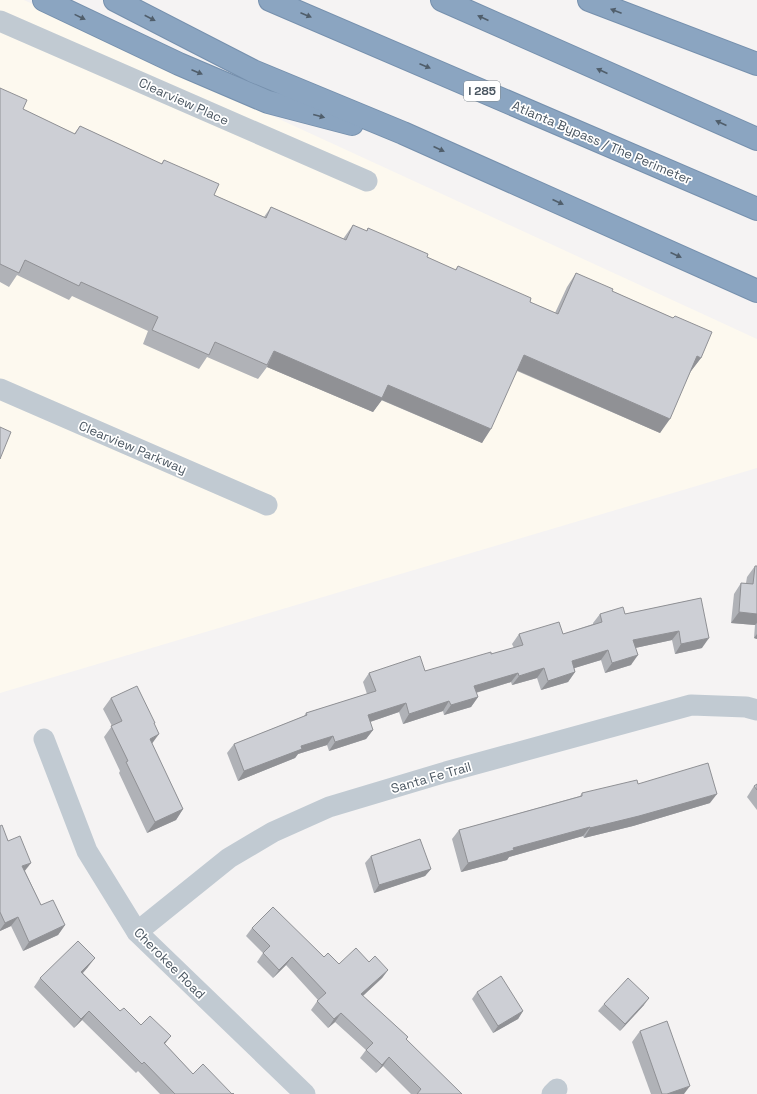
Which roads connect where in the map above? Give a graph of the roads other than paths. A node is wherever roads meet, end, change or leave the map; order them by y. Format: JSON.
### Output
{"nodes":[{"id":1,"x":44,"y":0,"type":"edge"},
{"id":2,"x":115,"y":0,"type":"edge"},
{"id":3,"x":270,"y":0,"type":"edge"},
{"id":4,"x":442,"y":0,"type":"edge"},
{"id":5,"x":589,"y":0,"type":"edge"},
{"id":6,"x":628,"y":0,"type":"edge"},
{"id":7,"x":0,"y":21,"type":"edge"},
{"id":8,"x":757,"y":59,"type":"edge"},
{"id":9,"x":757,"y":64,"type":"edge"},
{"id":10,"x":403,"y":133,"type":"junction"},
{"id":11,"x":757,"y":139,"type":"edge"},
{"id":12,"x":367,"y":181,"type":"dead end"},
{"id":13,"x":694,"y":181,"type":"junction"},
{"id":14,"x":757,"y":209,"type":"edge"},
{"id":15,"x":757,"y":216,"type":"edge"},
{"id":16,"x":757,"y":291,"type":"edge"},
{"id":17,"x":0,"y":389,"type":"edge"},
{"id":18,"x":267,"y":505,"type":"dead end"},
{"id":19,"x":757,"y":710,"type":"edge"},
{"id":20,"x":44,"y":739,"type":"dead end"},
{"id":21,"x":137,"y":932,"type":"junction"},
{"id":22,"x":305,"y":1094,"type":"edge"}],
"edges":[{"from":1,"to":10,"type":"highway","one_way":true},
{"from":2,"to":10,"type":"highway","one_way":true},
{"from":3,"to":13,"type":"highway","name":"Atlanta Bypass / The Perimeter","number":"I 285","one_way":true},
{"from":11,"to":4,"type":"highway","one_way":true},
{"from":9,"to":5,"type":"highway","one_way":true},
{"from":6,"to":8,"type":"highway"},
{"from":7,"to":12,"type":"street","name":"Clearview Place"},
{"from":10,"to":16,"type":"highway","one_way":true},
{"from":13,"to":14,"type":"highway","name":"Atlanta Bypass / The Perimeter","number":"I 285"},
{"from":13,"to":15,"type":"highway"},
{"from":17,"to":18,"type":"street","name":"Clearview Parkway"},
{"from":19,"to":21,"type":"street","name":"Santa Fe Trail"},
{"from":20,"to":21,"type":"street","name":"Cherokee Road"},
{"from":21,"to":22,"type":"street","name":"Cherokee Road"}]}
